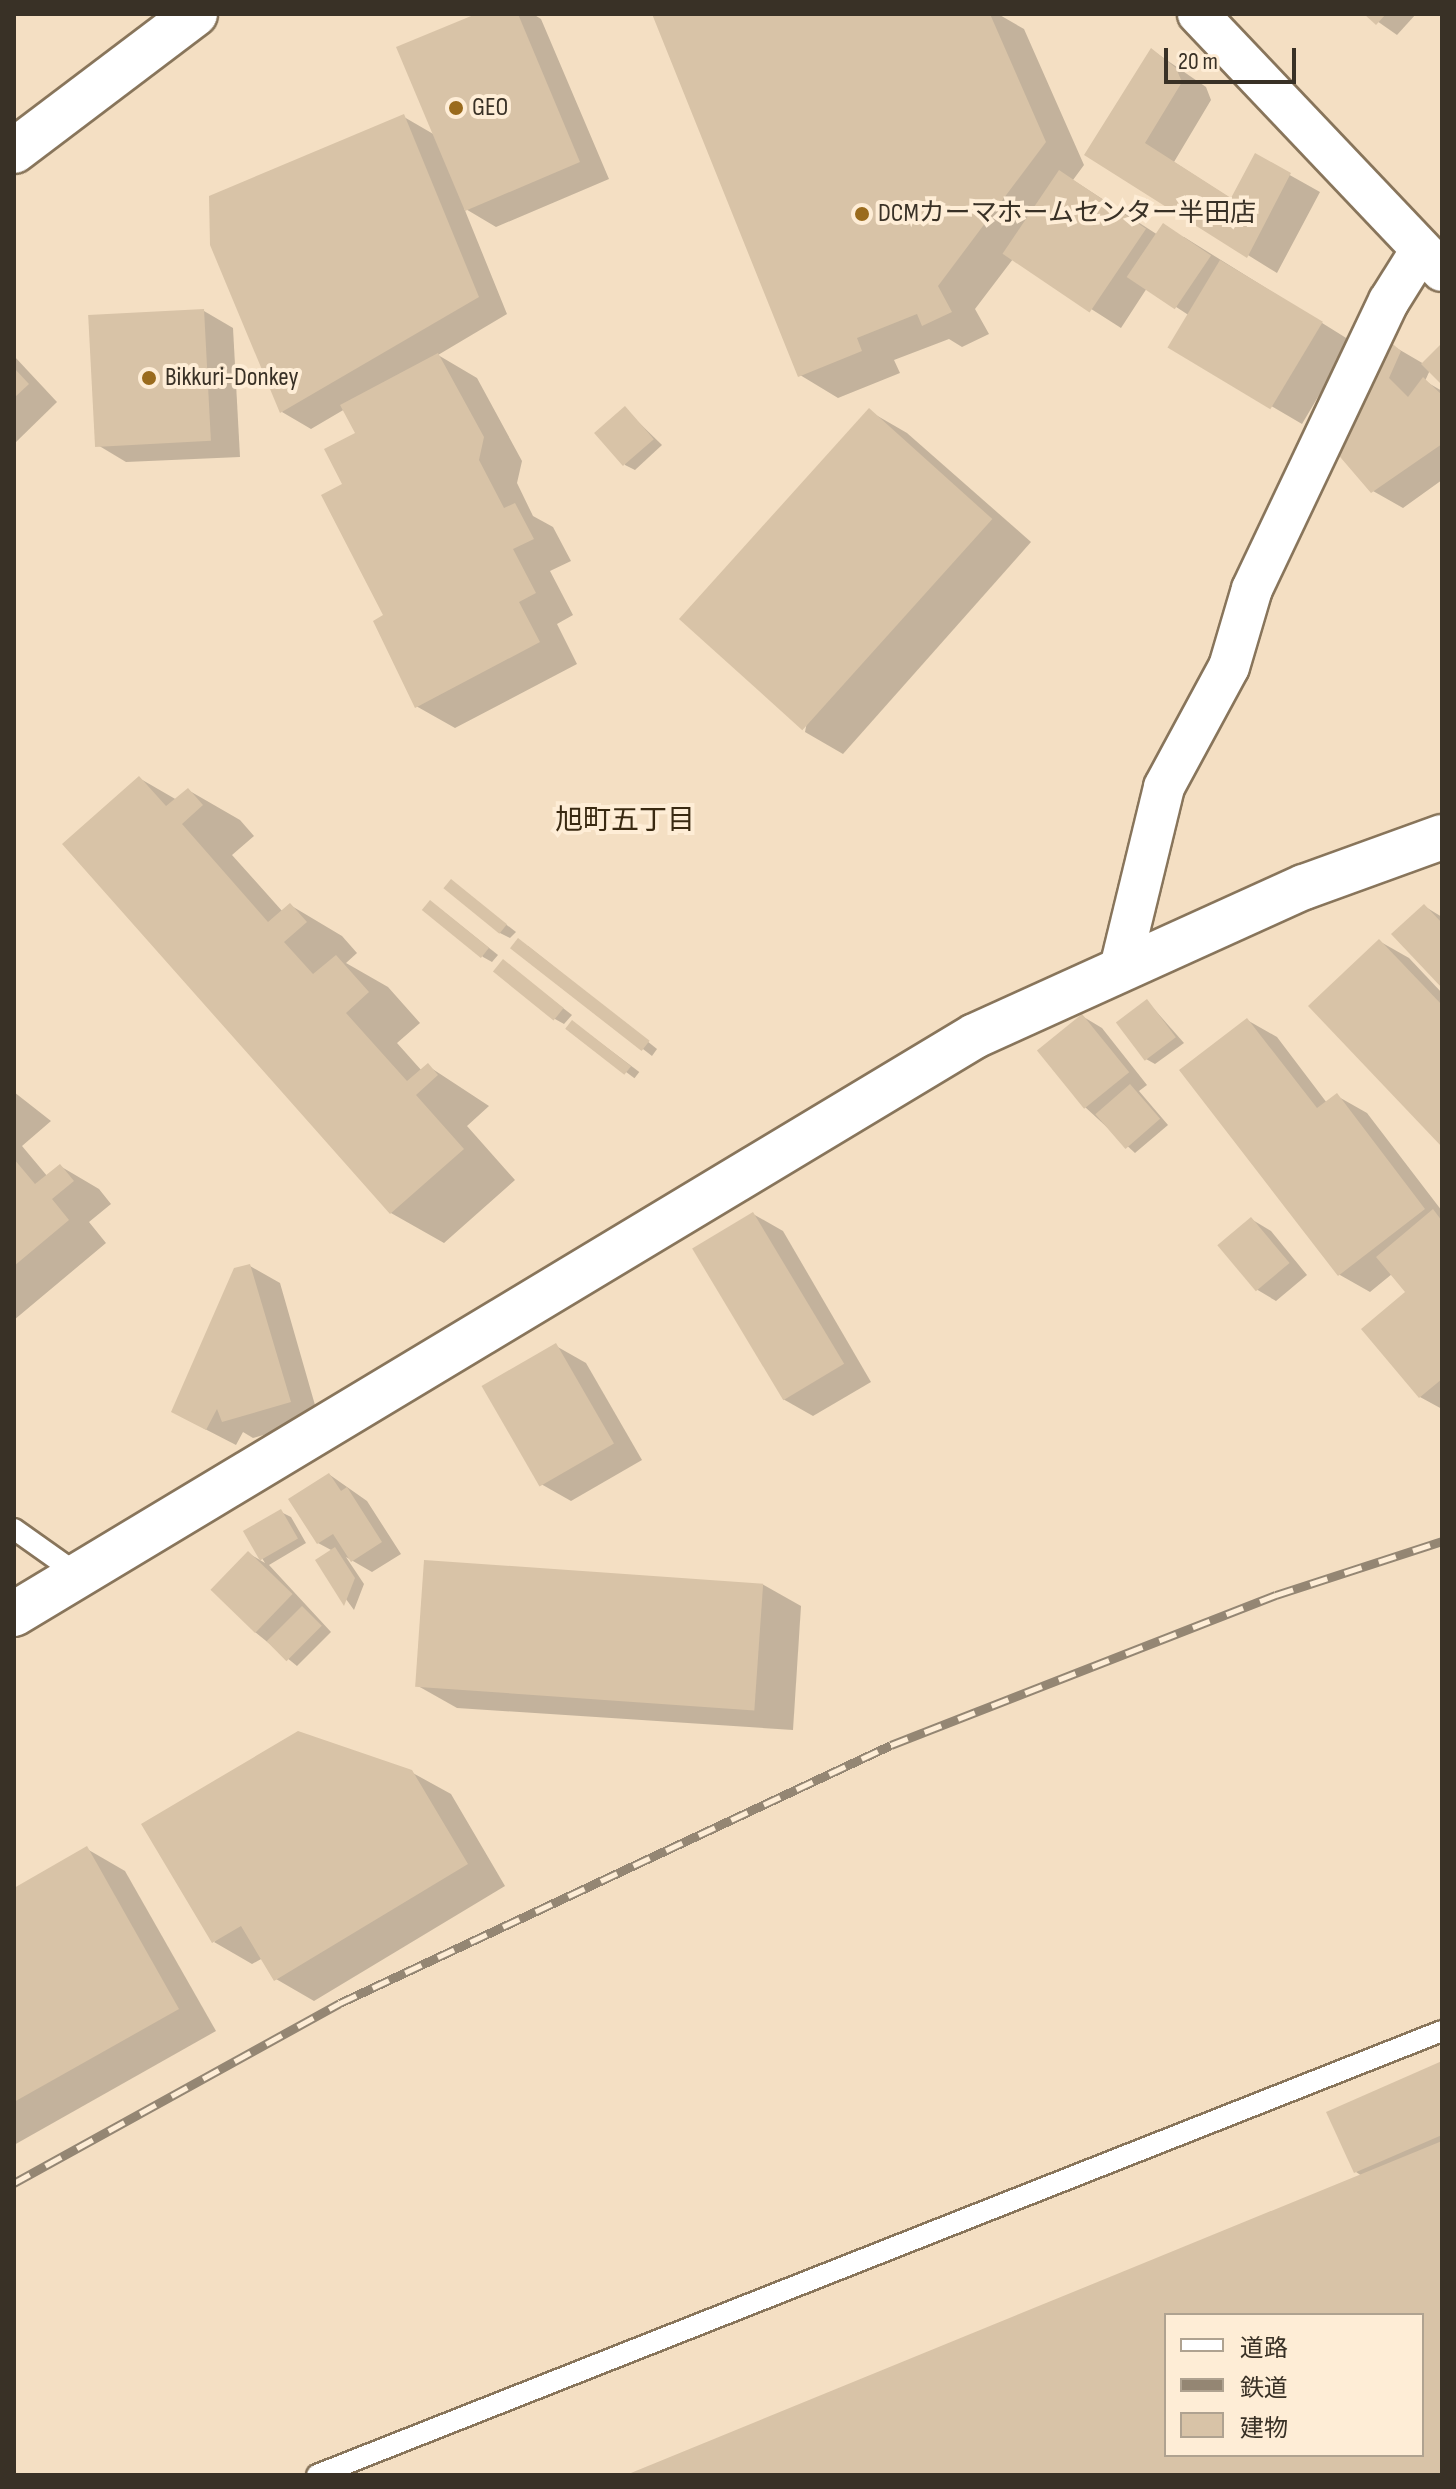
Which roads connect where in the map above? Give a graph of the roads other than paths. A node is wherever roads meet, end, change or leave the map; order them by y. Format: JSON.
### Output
{"nodes":[{"id":1,"x":195,"y":14,"type":"edge"},
{"id":2,"x":1198,"y":14,"type":"edge"},
{"id":3,"x":14,"y":151,"type":"edge"},
{"id":4,"x":1432,"y":260,"type":"edge"},
{"id":5,"x":1442,"y":837,"type":"edge"},
{"id":6,"x":1120,"y":968,"type":"junction"},
{"id":7,"x":14,"y":1529,"type":"edge"},
{"id":8,"x":79,"y":1575,"type":"junction"},
{"id":9,"x":14,"y":1614,"type":"edge"},
{"id":10,"x":1442,"y":2031,"type":"edge"},
{"id":11,"x":317,"y":2475,"type":"edge"}],
"edges":[{"from":1,"to":3,"type":"main road"},
{"from":2,"to":4,"type":"street"},
{"from":4,"to":6,"type":"street"},
{"from":5,"to":6,"type":"main road"},
{"from":6,"to":8,"type":"main road"},
{"from":7,"to":8,"type":"lane"},
{"from":8,"to":9,"type":"main road"},
{"from":10,"to":11,"type":"lane"}]}
